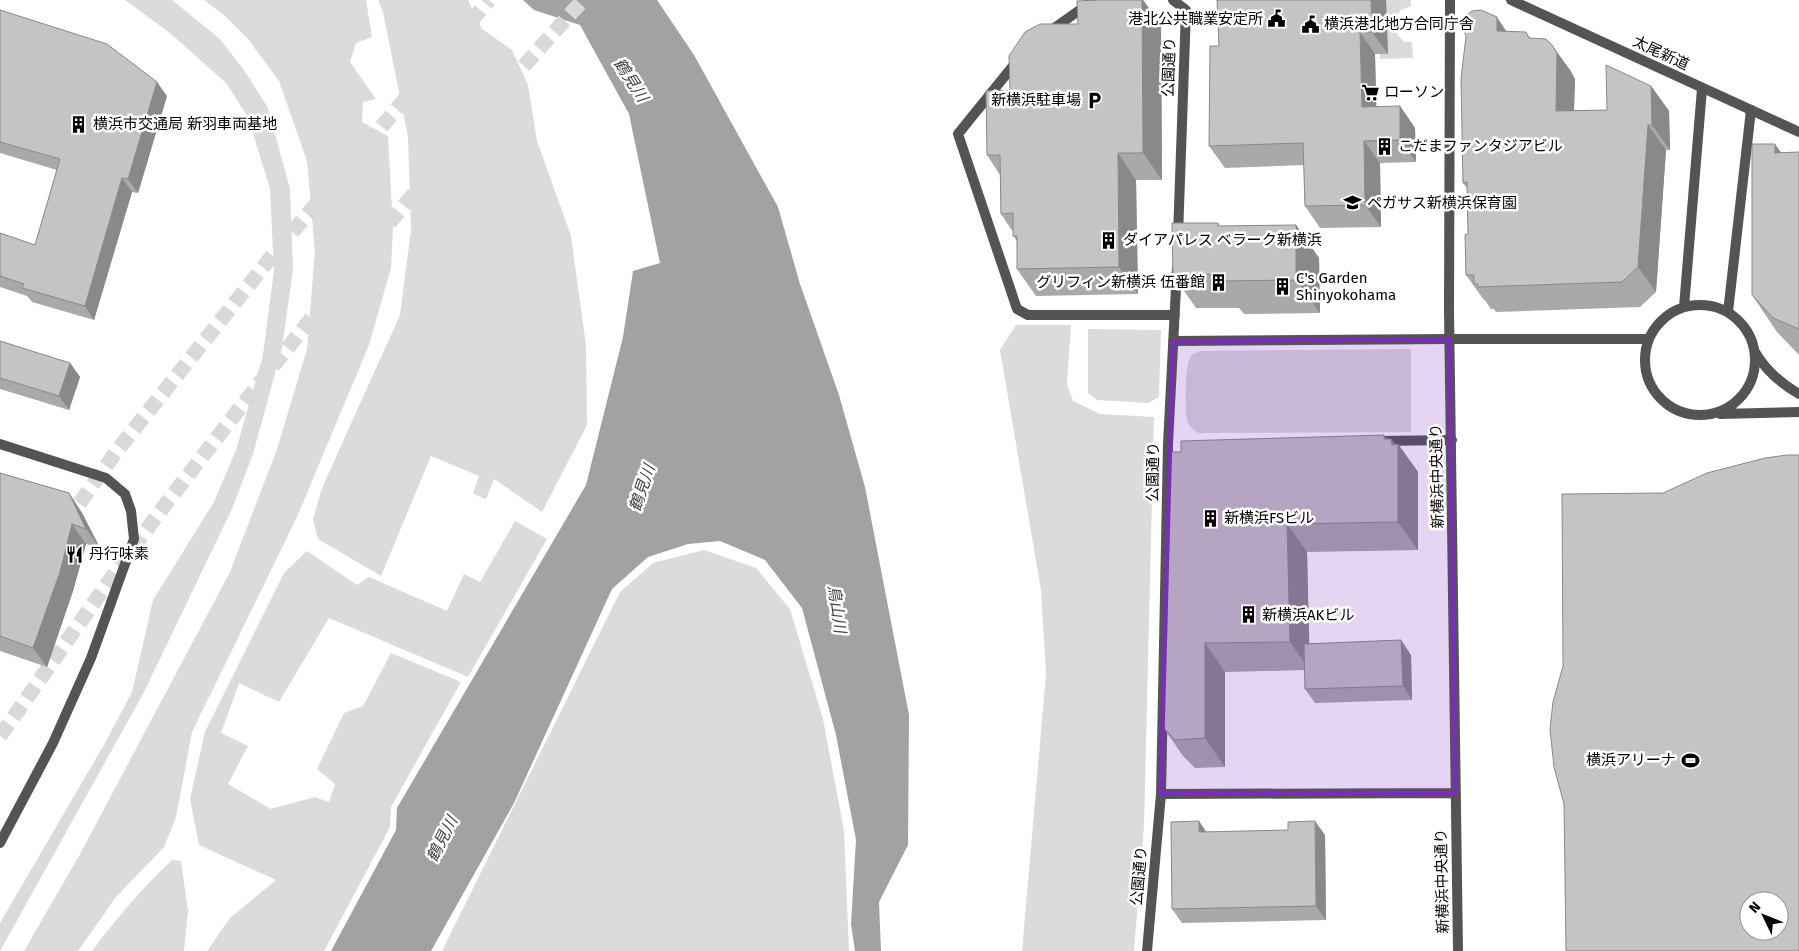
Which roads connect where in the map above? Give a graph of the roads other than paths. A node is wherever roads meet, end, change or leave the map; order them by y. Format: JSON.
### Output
{"nodes":[{"id":1,"x":1094,"y":0,"type":"edge"},
{"id":2,"x":1173,"y":0,"type":"edge"},
{"id":3,"x":1450,"y":0,"type":"edge"},
{"id":4,"x":1511,"y":0,"type":"edge"},
{"id":5,"x":1039,"y":39,"type":"edge"},
{"id":6,"x":1025,"y":52,"type":"edge"},
{"id":7,"x":1702,"y":88,"type":"junction"},
{"id":8,"x":1751,"y":110,"type":"junction"},
{"id":9,"x":1799,"y":132,"type":"edge"},
{"id":10,"x":1684,"y":307,"type":"junction"},
{"id":11,"x":1728,"y":312,"type":"junction"},
{"id":12,"x":1175,"y":315,"type":"junction"},
{"id":13,"x":1450,"y":339,"type":"junction"},
{"id":14,"x":1648,"y":339,"type":"junction"},
{"id":15,"x":1174,"y":341,"type":"junction"},
{"id":16,"x":1755,"y":351,"type":"junction"},
{"id":17,"x":1799,"y":394,"type":"edge"},
{"id":18,"x":1799,"y":412,"type":"edge"},
{"id":19,"x":1712,"y":414,"type":"junction"},
{"id":20,"x":1452,"y":440,"type":"junction"},
{"id":21,"x":1370,"y":441,"type":"edge"},
{"id":22,"x":0,"y":444,"type":"edge"},
{"id":23,"x":1456,"y":793,"type":"junction"},
{"id":24,"x":1161,"y":794,"type":"junction"},
{"id":25,"x":0,"y":843,"type":"edge"},
{"id":26,"x":1147,"y":951,"type":"edge"},
{"id":27,"x":1458,"y":951,"type":"edge"}],
"edges":[{"from":1,"to":5,"type":"street"},
{"from":2,"to":12,"type":"street","name":"公園通り"},
{"from":3,"to":13,"type":"street","name":"新横浜中央通り"},
{"from":4,"to":7,"type":"street","name":"太尾新道"},
{"from":6,"to":12,"type":"street"},
{"from":7,"to":8,"type":"street","name":"太尾新道"},
{"from":7,"to":10,"type":"street"},
{"from":8,"to":9,"type":"street","name":"太尾新道"},
{"from":8,"to":11,"type":"street"},
{"from":10,"to":11,"type":"street"},
{"from":10,"to":14,"type":"street"},
{"from":11,"to":16,"type":"street"},
{"from":12,"to":15,"type":"street","name":"公園通り"},
{"from":13,"to":14,"type":"street"},
{"from":13,"to":15,"type":"street"},
{"from":13,"to":20,"type":"street","name":"新横浜中央通り"},
{"from":14,"to":19,"type":"street"},
{"from":15,"to":24,"type":"street","name":"公園通り"},
{"from":16,"to":17,"type":"street"},
{"from":16,"to":19,"type":"street"},
{"from":18,"to":19,"type":"street"},
{"from":20,"to":21,"type":"street"},
{"from":20,"to":23,"type":"street","name":"新横浜中央通り"},
{"from":22,"to":25,"type":"street"},
{"from":23,"to":24,"type":"street"},
{"from":23,"to":27,"type":"street","name":"新横浜中央通り"},
{"from":24,"to":26,"type":"street","name":"公園通り"}]}
